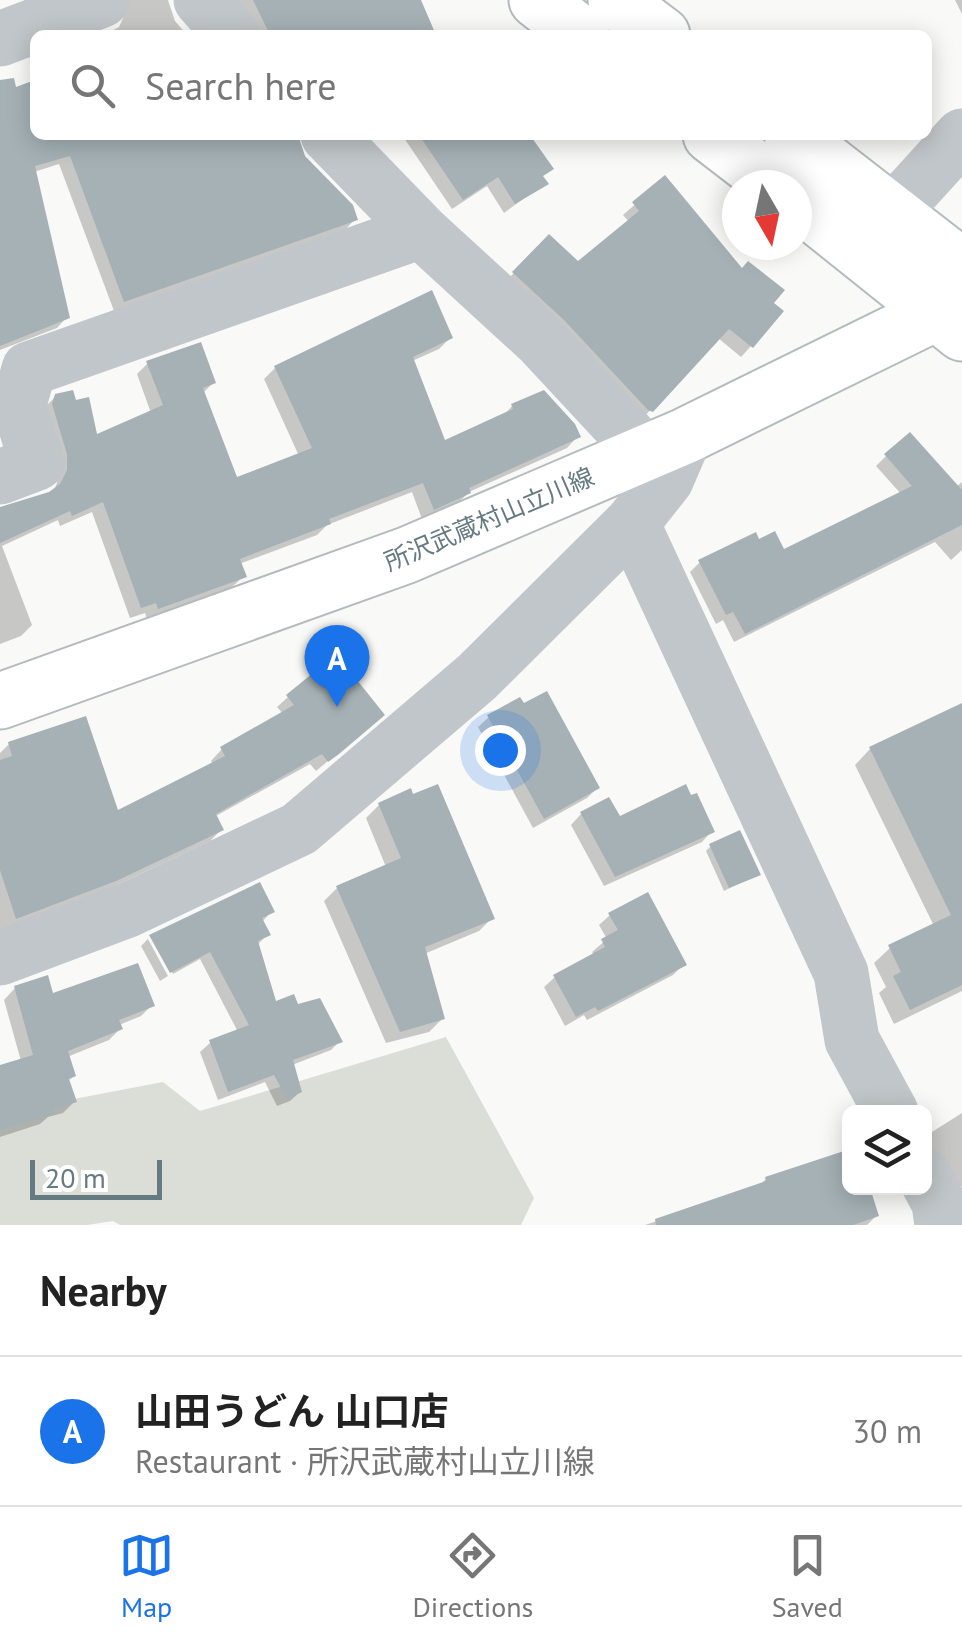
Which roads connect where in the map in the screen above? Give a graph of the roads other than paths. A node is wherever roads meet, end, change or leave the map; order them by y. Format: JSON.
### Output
{"nodes":[{"id":1,"x":102,"y":0,"type":"edge"},
{"id":2,"x":201,"y":0,"type":"edge"},
{"id":3,"x":537,"y":0,"type":"edge"},
{"id":4,"x":616,"y":0,"type":"edge"},
{"id":5,"x":228,"y":30,"type":"edge"},
{"id":6,"x":576,"y":30,"type":"edge"},
{"id":7,"x":655,"y":30,"type":"edge"},
{"id":8,"x":0,"y":39,"type":"edge"},
{"id":9,"x":962,"y":136,"type":"edge"},
{"id":10,"x":333,"y":140,"type":"edge"},
{"id":11,"x":718,"y":140,"type":"edge"},
{"id":12,"x":799,"y":140,"type":"edge"},
{"id":13,"x":756,"y":170,"type":"edge"},
{"id":14,"x":812,"y":212,"type":"edge"},
{"id":15,"x":893,"y":212,"type":"junction"},
{"id":16,"x":420,"y":232,"type":"junction"},
{"id":17,"x":962,"y":266,"type":"edge"},
{"id":18,"x":954,"y":316,"type":"edge"},
{"id":19,"x":665,"y":445,"type":"junction"},
{"id":20,"x":0,"y":477,"type":"edge"},
{"id":21,"x":632,"y":522,"type":"junction"},
{"id":22,"x":0,"y":701,"type":"edge"},
{"id":23,"x":0,"y":958,"type":"edge"},
{"id":24,"x":887,"y":1105,"type":"edge"},
{"id":25,"x":932,"y":1190,"type":"edge"},
{"id":26,"x":942,"y":1225,"type":"edge"}],
"edges":[{"from":1,"to":8,"type":"street"},
{"from":2,"to":5,"type":"street"},
{"from":3,"to":6,"type":"main road"},
{"from":4,"to":7,"type":"main road"},
{"from":9,"to":15,"type":"street"},
{"from":10,"to":16,"type":"street"},
{"from":11,"to":13,"type":"main road"},
{"from":12,"to":15,"type":"main road"},
{"from":14,"to":18,"type":"main road"},
{"from":15,"to":17,"type":"main road"},
{"from":16,"to":19,"type":"street"},
{"from":16,"to":20,"type":"street"},
{"from":18,"to":19,"type":"main road","name":"所沢武蔵村山立川線"},
{"from":19,"to":21,"type":"street"},
{"from":19,"to":22,"type":"main road","name":"所沢武蔵村山立川線"},
{"from":21,"to":23,"type":"street"},
{"from":21,"to":24,"type":"street"},
{"from":25,"to":26,"type":"street"}]}
